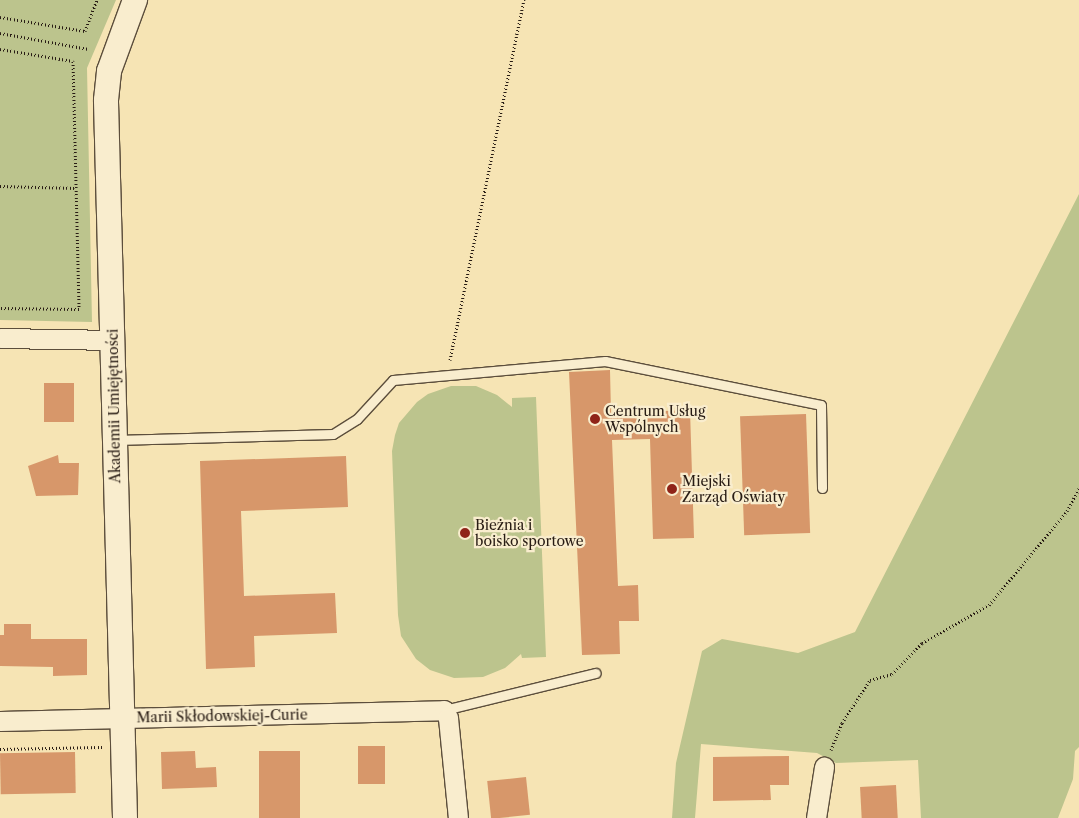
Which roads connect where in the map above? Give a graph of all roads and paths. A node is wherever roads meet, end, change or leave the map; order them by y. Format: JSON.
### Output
{"nodes":[{"id":1,"x":97,"y":0,"type":"edge"},
{"id":2,"x":135,"y":0,"type":"edge"},
{"id":3,"x":524,"y":0,"type":"edge"},
{"id":4,"x":0,"y":17,"type":"edge"},
{"id":5,"x":0,"y":33,"type":"edge"},
{"id":6,"x":0,"y":49,"type":"edge"},
{"id":7,"x":89,"y":49,"type":"dead end"},
{"id":8,"x":0,"y":186,"type":"edge"},
{"id":9,"x":76,"y":188,"type":"junction"},
{"id":10,"x":0,"y":308,"type":"edge"},
{"id":11,"x":0,"y":338,"type":"edge"},
{"id":12,"x":113,"y":340,"type":"junction"},
{"id":13,"x":447,"y":375,"type":"junction"},
{"id":14,"x":115,"y":440,"type":"junction"},
{"id":15,"x":822,"y":488,"type":"dead end"},
{"id":16,"x":1079,"y":488,"type":"edge"},
{"id":17,"x":596,"y":673,"type":"dead end"},
{"id":18,"x":444,"y":710,"type":"junction"},
{"id":19,"x":121,"y":719,"type":"junction"},
{"id":20,"x":0,"y":721,"type":"edge"},
{"id":21,"x":108,"y":746,"type":"dead end"},
{"id":22,"x":0,"y":749,"type":"edge"},
{"id":23,"x":824,"y":767,"type":"joint"},
{"id":24,"x":125,"y":818,"type":"edge"},
{"id":25,"x":458,"y":818,"type":"edge"},
{"id":26,"x":816,"y":818,"type":"edge"}],
"edges":[{"from":1,"to":4,"type":"path"},
{"from":2,"to":12,"type":"street","name":"Akademii Umiejętności"},
{"from":3,"to":13,"type":"path"},
{"from":5,"to":7,"type":"path"},
{"from":6,"to":9,"type":"path"},
{"from":8,"to":9,"type":"path"},
{"from":9,"to":10,"type":"path"},
{"from":11,"to":12,"type":"street"},
{"from":12,"to":14,"type":"street","name":"Akademii Umiejętności"},
{"from":13,"to":14,"type":"lane"},
{"from":13,"to":15,"type":"lane"},
{"from":14,"to":19,"type":"street","name":"Akademii Umiejętności"},
{"from":16,"to":23,"type":"path"},
{"from":17,"to":18,"type":"lane"},
{"from":18,"to":19,"type":"street","name":"Marii Skłodowskiej-Curie"},
{"from":18,"to":25,"type":"street"},
{"from":19,"to":20,"type":"street","name":"Marii Skłodowskiej-Curie"},
{"from":19,"to":24,"type":"street","name":"Akademii Umiejętności"},
{"from":21,"to":22,"type":"path"},
{"from":23,"to":26,"type":"street"}]}
